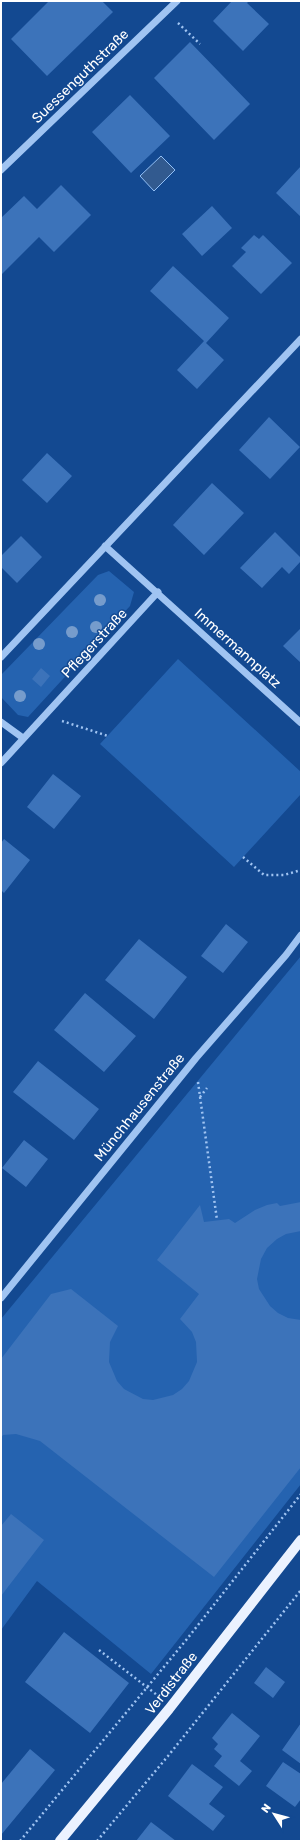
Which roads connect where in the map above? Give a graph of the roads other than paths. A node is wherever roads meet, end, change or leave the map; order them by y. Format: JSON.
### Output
{"nodes":[{"id":1,"x":177,"y":1,"type":"edge"},
{"id":2,"x":1,"y":170,"type":"edge"},
{"id":3,"x":301,"y":339,"type":"edge"},
{"id":4,"x":105,"y":546,"type":"junction"},
{"id":5,"x":158,"y":592,"type":"junction"},
{"id":6,"x":1,"y":657,"type":"edge"},
{"id":7,"x":1,"y":722,"type":"edge"},
{"id":8,"x":301,"y":723,"type":"edge"},
{"id":9,"x":23,"y":738,"type":"junction"},
{"id":10,"x":1,"y":763,"type":"edge"},
{"id":11,"x":301,"y":935,"type":"edge"},
{"id":12,"x":1,"y":1298,"type":"edge"},
{"id":13,"x":301,"y":1540,"type":"edge"},
{"id":14,"x":60,"y":1841,"type":"edge"}],
"edges":[{"from":1,"to":2,"type":"street","name":"Suessenguthstraße"},
{"from":3,"to":4,"type":"street"},
{"from":4,"to":5,"type":"street"},
{"from":4,"to":6,"type":"street"},
{"from":5,"to":8,"type":"street","name":"Immermannplatz"},
{"from":5,"to":9,"type":"street","name":"Pflegerstraße"},
{"from":7,"to":9,"type":"street"},
{"from":9,"to":10,"type":"street","name":"Pflegerstraße"},
{"from":11,"to":12,"type":"street","name":"Münchhausenstraße"},
{"from":13,"to":14,"type":"main road","name":"Verdistraße"}]}
